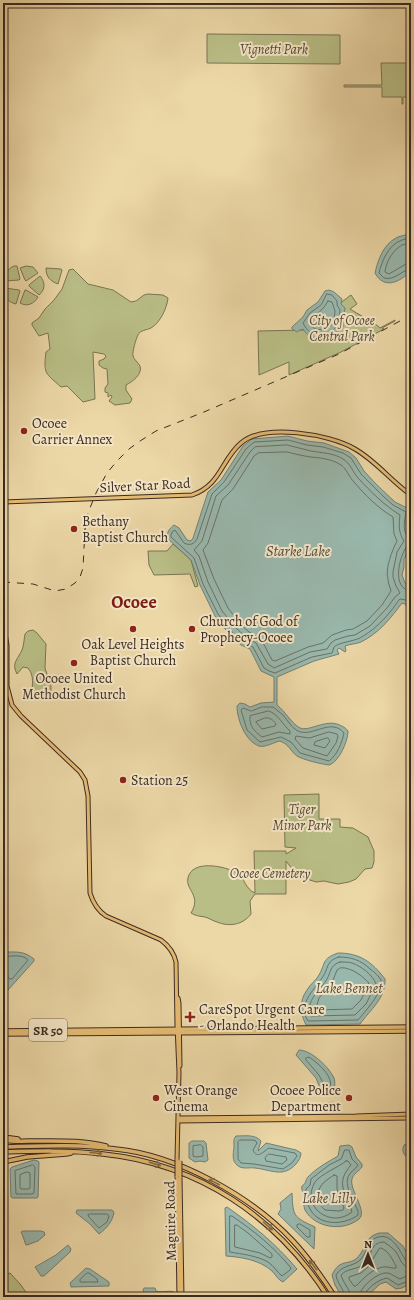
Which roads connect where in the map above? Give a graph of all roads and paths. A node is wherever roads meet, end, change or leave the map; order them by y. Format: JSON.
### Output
{"nodes":[{"id":1,"x":411,"y":495,"type":"edge"},
{"id":2,"x":3,"y":502,"type":"edge"},
{"id":3,"x":3,"y":622,"type":"edge"},
{"id":4,"x":368,"y":1027,"type":"junction"},
{"id":5,"x":411,"y":1027,"type":"edge"},
{"id":6,"x":147,"y":1029,"type":"junction"},
{"id":7,"x":348,"y":1029,"type":"junction"},
{"id":8,"x":3,"y":1031,"type":"edge"},
{"id":9,"x":178,"y":1031,"type":"junction"},
{"id":10,"x":363,"y":1031,"type":"junction"},
{"id":11,"x":411,"y":1031,"type":"edge"},
{"id":12,"x":92,"y":1032,"type":"junction"},
{"id":13,"x":135,"y":1033,"type":"junction"},
{"id":14,"x":3,"y":1035,"type":"edge"},
{"id":15,"x":411,"y":1114,"type":"edge"},
{"id":16,"x":384,"y":1116,"type":"junction"},
{"id":17,"x":411,"y":1118,"type":"edge"},
{"id":18,"x":179,"y":1119,"type":"junction"},
{"id":19,"x":3,"y":1139,"type":"edge"},
{"id":20,"x":3,"y":1146,"type":"edge"},
{"id":21,"x":117,"y":1149,"type":"junction"},
{"id":22,"x":3,"y":1152,"type":"edge"},
{"id":23,"x":75,"y":1152,"type":"junction"},
{"id":24,"x":3,"y":1162,"type":"edge"},
{"id":25,"x":179,"y":1176,"type":"junction"},
{"id":26,"x":179,"y":1297,"type":"edge"},
{"id":27,"x":182,"y":1297,"type":"edge"},
{"id":28,"x":328,"y":1297,"type":"edge"},
{"id":29,"x":335,"y":1297,"type":"edge"}],
"edges":[{"from":1,"to":2,"type":"main road","name":"Silver Star Road"},
{"from":3,"to":9,"type":"main road","name":"Maguire Road"},
{"from":4,"to":5,"type":"highway","number":"SR 50"},
{"from":4,"to":7,"type":"highway","number":"SR 50"},
{"from":4,"to":10,"type":"highway"},
{"from":6,"to":9,"type":"highway","number":"SR 50"},
{"from":6,"to":12,"type":"highway","number":"SR 50"},
{"from":6,"to":13,"type":"highway"},
{"from":7,"to":9,"type":"highway","number":"SR 50"},
{"from":7,"to":10,"type":"highway","number":"SR 50"},
{"from":8,"to":12,"type":"highway","number":"SR 50"},
{"from":9,"to":13,"type":"highway","number":"SR 50"},
{"from":9,"to":18,"type":"main road","name":"Maguire Road"},
{"from":10,"to":11,"type":"highway","number":"SR 50"},
{"from":12,"to":13,"type":"highway","number":"SR 50"},
{"from":12,"to":14,"type":"highway","number":"SR 50"},
{"from":15,"to":16,"type":"main road"},
{"from":16,"to":17,"type":"main road"},
{"from":16,"to":18,"type":"main road"},
{"from":18,"to":25,"type":"main road","name":"Maguire Road","bridge":true},
{"from":19,"to":21,"type":"highway"},
{"from":20,"to":21,"type":"highway"},
{"from":29,"to":21,"type":"highway","one_way":true},
{"from":22,"to":23,"type":"highway"},
{"from":23,"to":24,"type":"highway"},
{"from":23,"to":28,"type":"highway","one_way":true},
{"from":25,"to":26,"type":"main road","name":"Maguire Road"},
{"from":25,"to":27,"type":"main road","name":"Maguire Road"}]}
